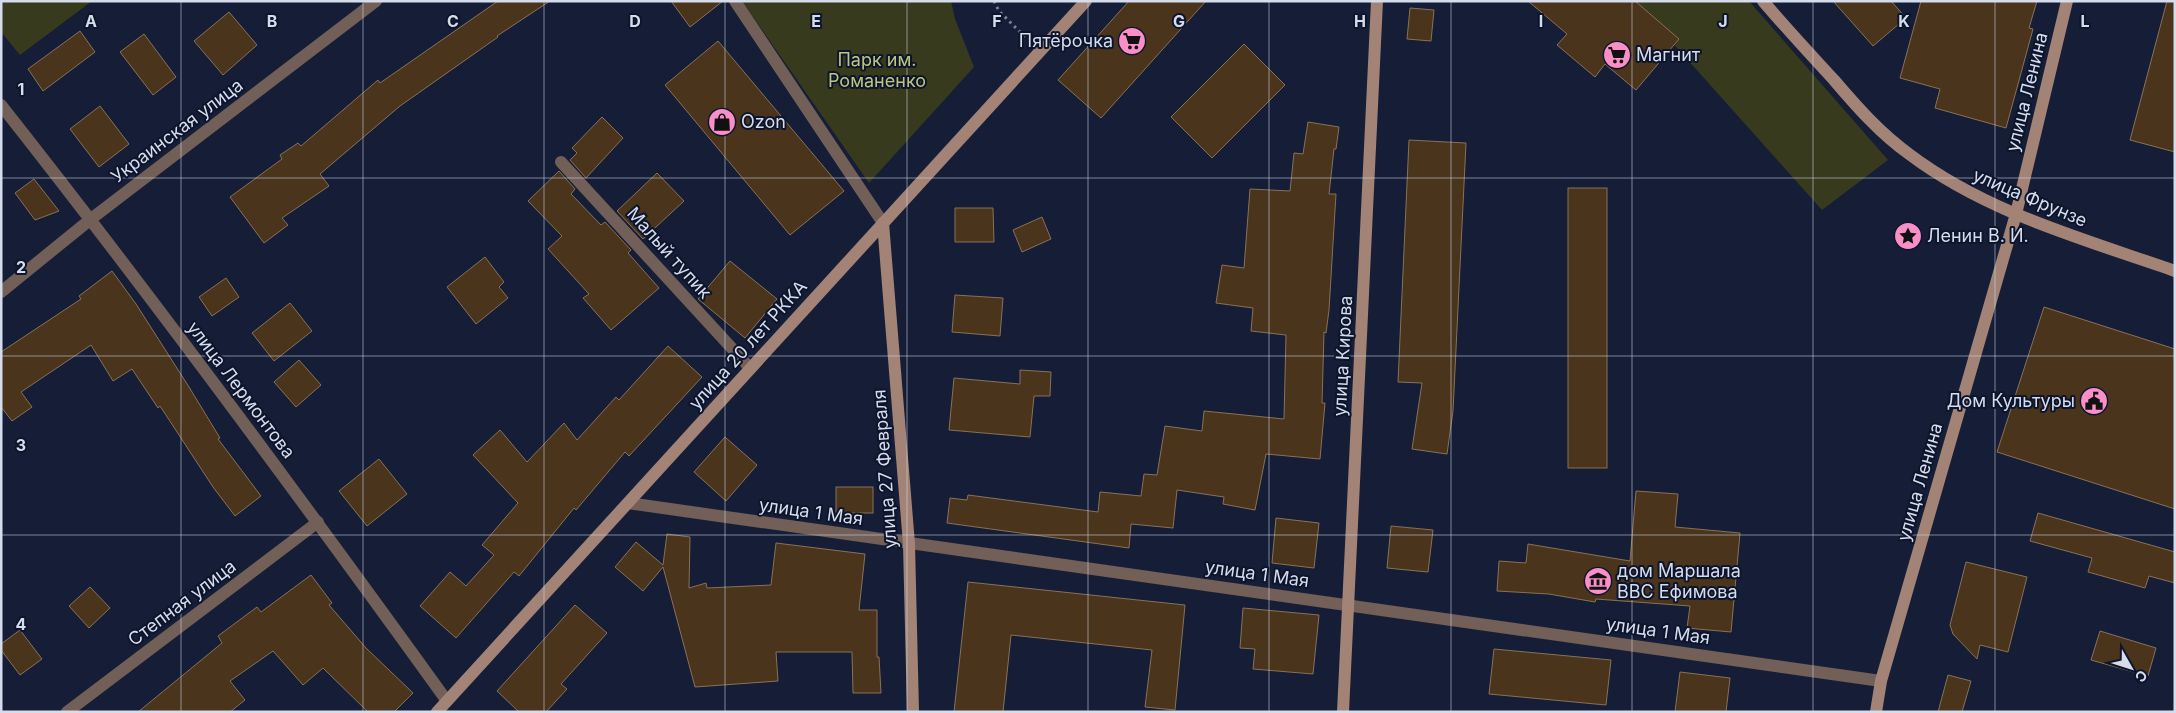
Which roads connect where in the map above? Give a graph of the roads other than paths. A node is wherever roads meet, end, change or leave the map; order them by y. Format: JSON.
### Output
{"nodes":[{"id":1,"x":376,"y":1,"type":"edge"},
{"id":2,"x":735,"y":1,"type":"edge"},
{"id":3,"x":1086,"y":1,"type":"edge"},
{"id":4,"x":1378,"y":1,"type":"edge"},
{"id":5,"x":1763,"y":1,"type":"edge"},
{"id":6,"x":2067,"y":1,"type":"edge"},
{"id":7,"x":1,"y":105,"type":"edge"},
{"id":8,"x":561,"y":162,"type":"dead end"},
{"id":9,"x":2016,"y":214,"type":"junction"},
{"id":10,"x":91,"y":219,"type":"junction"},
{"id":11,"x":883,"y":223,"type":"junction"},
{"id":12,"x":2175,"y":271,"type":"edge"},
{"id":13,"x":1,"y":292,"type":"edge"},
{"id":14,"x":750,"y":368,"type":"junction"},
{"id":15,"x":628,"y":503,"type":"junction"},
{"id":16,"x":318,"y":522,"type":"junction"},
{"id":17,"x":909,"y":544,"type":"junction"},
{"id":18,"x":1349,"y":604,"type":"junction"},
{"id":19,"x":1882,"y":681,"type":"junction"},
{"id":20,"x":447,"y":701,"type":"junction"},
{"id":21,"x":67,"y":712,"type":"edge"},
{"id":22,"x":437,"y":712,"type":"edge"},
{"id":23,"x":913,"y":712,"type":"edge"},
{"id":24,"x":1343,"y":712,"type":"edge"},
{"id":25,"x":1876,"y":712,"type":"edge"}],
"edges":[{"from":1,"to":10,"type":"street","name":"Украинская улица"},
{"from":2,"to":11,"type":"street"},
{"from":3,"to":11,"type":"street","name":"улица 20 лет РККА"},
{"from":4,"to":18,"type":"street","name":"улица Кирова"},
{"from":5,"to":9,"type":"street","name":"улица Фрунзе"},
{"from":6,"to":9,"type":"street","name":"улица Ленина"},
{"from":7,"to":10,"type":"street","name":"улица Лермонтова"},
{"from":8,"to":14,"type":"street","name":"Малый тупик"},
{"from":9,"to":12,"type":"street","name":"улица Фрунзе"},
{"from":9,"to":19,"type":"street","name":"улица Ленина"},
{"from":10,"to":13,"type":"street","name":"Украинская улица"},
{"from":10,"to":16,"type":"street","name":"улица Лермонтова"},
{"from":11,"to":14,"type":"street","name":"улица 20 лет РККА"},
{"from":11,"to":17,"type":"street","name":"улица 27 Февраля"},
{"from":14,"to":15,"type":"street","name":"улица 20 лет РККА"},
{"from":15,"to":17,"type":"street","name":"улица 1 Мая"},
{"from":15,"to":20,"type":"street","name":"улица 20 лет РККА"},
{"from":16,"to":20,"type":"street","name":"улица Лермонтова"},
{"from":16,"to":21,"type":"street","name":"Степная улица"},
{"from":17,"to":18,"type":"street","name":"улица 1 Мая"},
{"from":17,"to":23,"type":"street","name":"улица 27 Февраля"},
{"from":18,"to":19,"type":"street","name":"улица 1 Мая"},
{"from":18,"to":24,"type":"street","name":"улица Кирова"},
{"from":19,"to":25,"type":"street","name":"улица Ленина"},
{"from":20,"to":22,"type":"street","name":"улица 20 лет РККА"}]}
